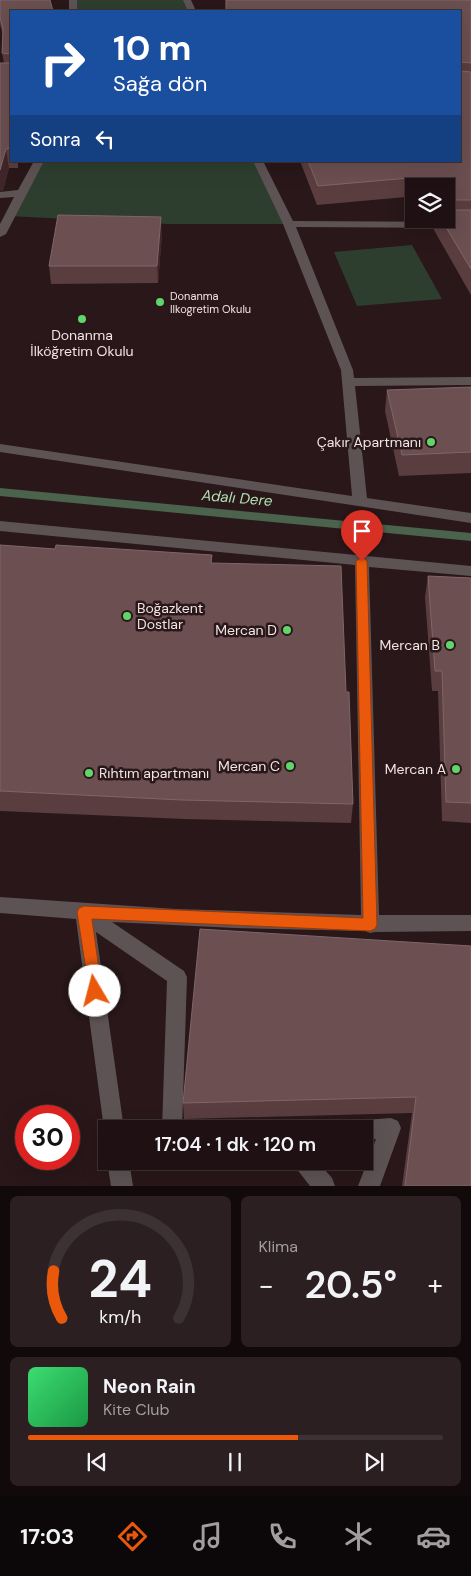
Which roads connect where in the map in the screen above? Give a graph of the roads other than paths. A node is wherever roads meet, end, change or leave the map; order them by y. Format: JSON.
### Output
{"nodes":[{"id":1,"x":38,"y":162,"type":"edge"},
{"id":2,"x":258,"y":162,"type":"edge"},
{"id":3,"x":0,"y":194,"type":"edge"},
{"id":4,"x":22,"y":194,"type":"junction"},
{"id":5,"x":289,"y":224,"type":"junction"},
{"id":6,"x":471,"y":225,"type":"edge"},
{"id":7,"x":0,"y":234,"type":"edge"},
{"id":8,"x":471,"y":381,"type":"edge"},
{"id":9,"x":348,"y":382,"type":"junction"},
{"id":10,"x":0,"y":448,"type":"edge"},
{"id":11,"x":360,"y":502,"type":"junction"},
{"id":12,"x":471,"y":518,"type":"edge"},
{"id":13,"x":0,"y":526,"type":"edge"},
{"id":14,"x":362,"y":561,"type":"junction"},
{"id":15,"x":471,"y":572,"type":"edge"},
{"id":16,"x":0,"y":905,"type":"edge"},
{"id":17,"x":84,"y":912,"type":"junction"},
{"id":18,"x":471,"y":923,"type":"edge"},
{"id":19,"x":370,"y":925,"type":"junction"},
{"id":20,"x":113,"y":1120,"type":"edge"},
{"id":21,"x":172,"y":1120,"type":"edge"},
{"id":22,"x":373,"y":1129,"type":"edge"},
{"id":23,"x":119,"y":1170,"type":"edge"},
{"id":24,"x":311,"y":1170,"type":"edge"},
{"id":25,"x":122,"y":1186,"type":"edge"},
{"id":26,"x":324,"y":1186,"type":"edge"},
{"id":27,"x":369,"y":1186,"type":"edge"}],
"edges":[{"from":1,"to":4,"type":"street"},
{"from":2,"to":5,"type":"street"},
{"from":3,"to":4,"type":"street"},
{"from":4,"to":7,"type":"street"},
{"from":5,"to":6,"type":"street"},
{"from":5,"to":9,"type":"street"},
{"from":8,"to":9,"type":"street"},
{"from":9,"to":11,"type":"street"},
{"from":10,"to":11,"type":"street"},
{"from":11,"to":12,"type":"street"},
{"from":13,"to":14,"type":"street"},
{"from":14,"to":15,"type":"street"},
{"from":14,"to":19,"type":"street"},
{"from":16,"to":17,"type":"street"},
{"from":17,"to":19,"type":"street"},
{"from":17,"to":20,"type":"street"},
{"from":17,"to":21,"type":"street"},
{"from":18,"to":19,"type":"street"},
{"from":22,"to":27,"type":"street"},
{"from":23,"to":25,"type":"street"},
{"from":24,"to":26,"type":"street"}]}
